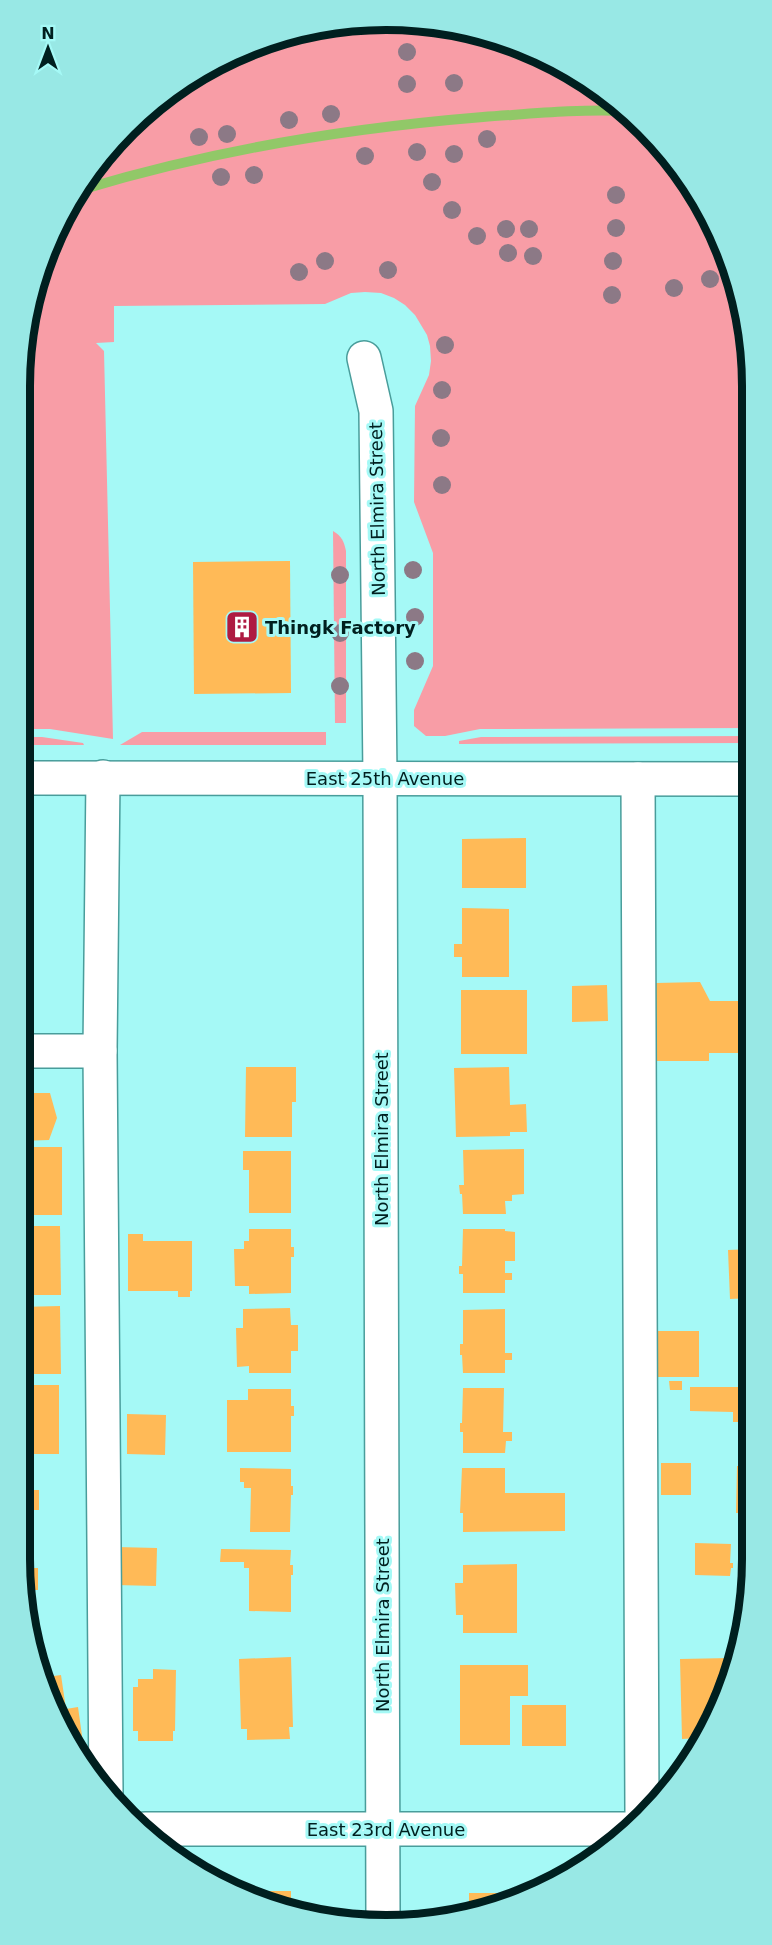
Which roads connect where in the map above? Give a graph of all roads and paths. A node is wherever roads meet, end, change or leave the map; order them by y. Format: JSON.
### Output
{"nodes":[{"id":1,"x":364,"y":358,"type":"dead end"},
{"id":2,"x":103,"y":777,"type":"junction"},
{"id":3,"x":380,"y":777,"type":"junction"},
{"id":4,"x":30,"y":778,"type":"edge"},
{"id":5,"x":638,"y":779,"type":"junction"},
{"id":6,"x":742,"y":779,"type":"edge"},
{"id":7,"x":30,"y":1051,"type":"edge"},
{"id":8,"x":100,"y":1051,"type":"junction"},
{"id":9,"x":106,"y":1778,"type":"edge"},
{"id":10,"x":642,"y":1807,"type":"edge"},
{"id":11,"x":154,"y":1829,"type":"edge"},
{"id":12,"x":382,"y":1829,"type":"junction"},
{"id":13,"x":618,"y":1829,"type":"edge"},
{"id":14,"x":382,"y":1915,"type":"edge"}],
"edges":[{"from":1,"to":3,"type":"street","name":"North Elmira Street"},
{"from":2,"to":3,"type":"street","name":"East 25th Avenue"},
{"from":2,"to":4,"type":"street","name":"East 25th Avenue"},
{"from":2,"to":8,"type":"street"},
{"from":3,"to":5,"type":"street","name":"East 25th Avenue"},
{"from":3,"to":12,"type":"street","name":"North Elmira Street"},
{"from":5,"to":6,"type":"street","name":"East 25th Avenue"},
{"from":5,"to":10,"type":"street"},
{"from":7,"to":8,"type":"street"},
{"from":8,"to":9,"type":"street"},
{"from":11,"to":12,"type":"street","name":"East 23rd Avenue"},
{"from":12,"to":13,"type":"street","name":"East 23rd Avenue"},
{"from":12,"to":14,"type":"street","name":"North Elmira Street"}]}
